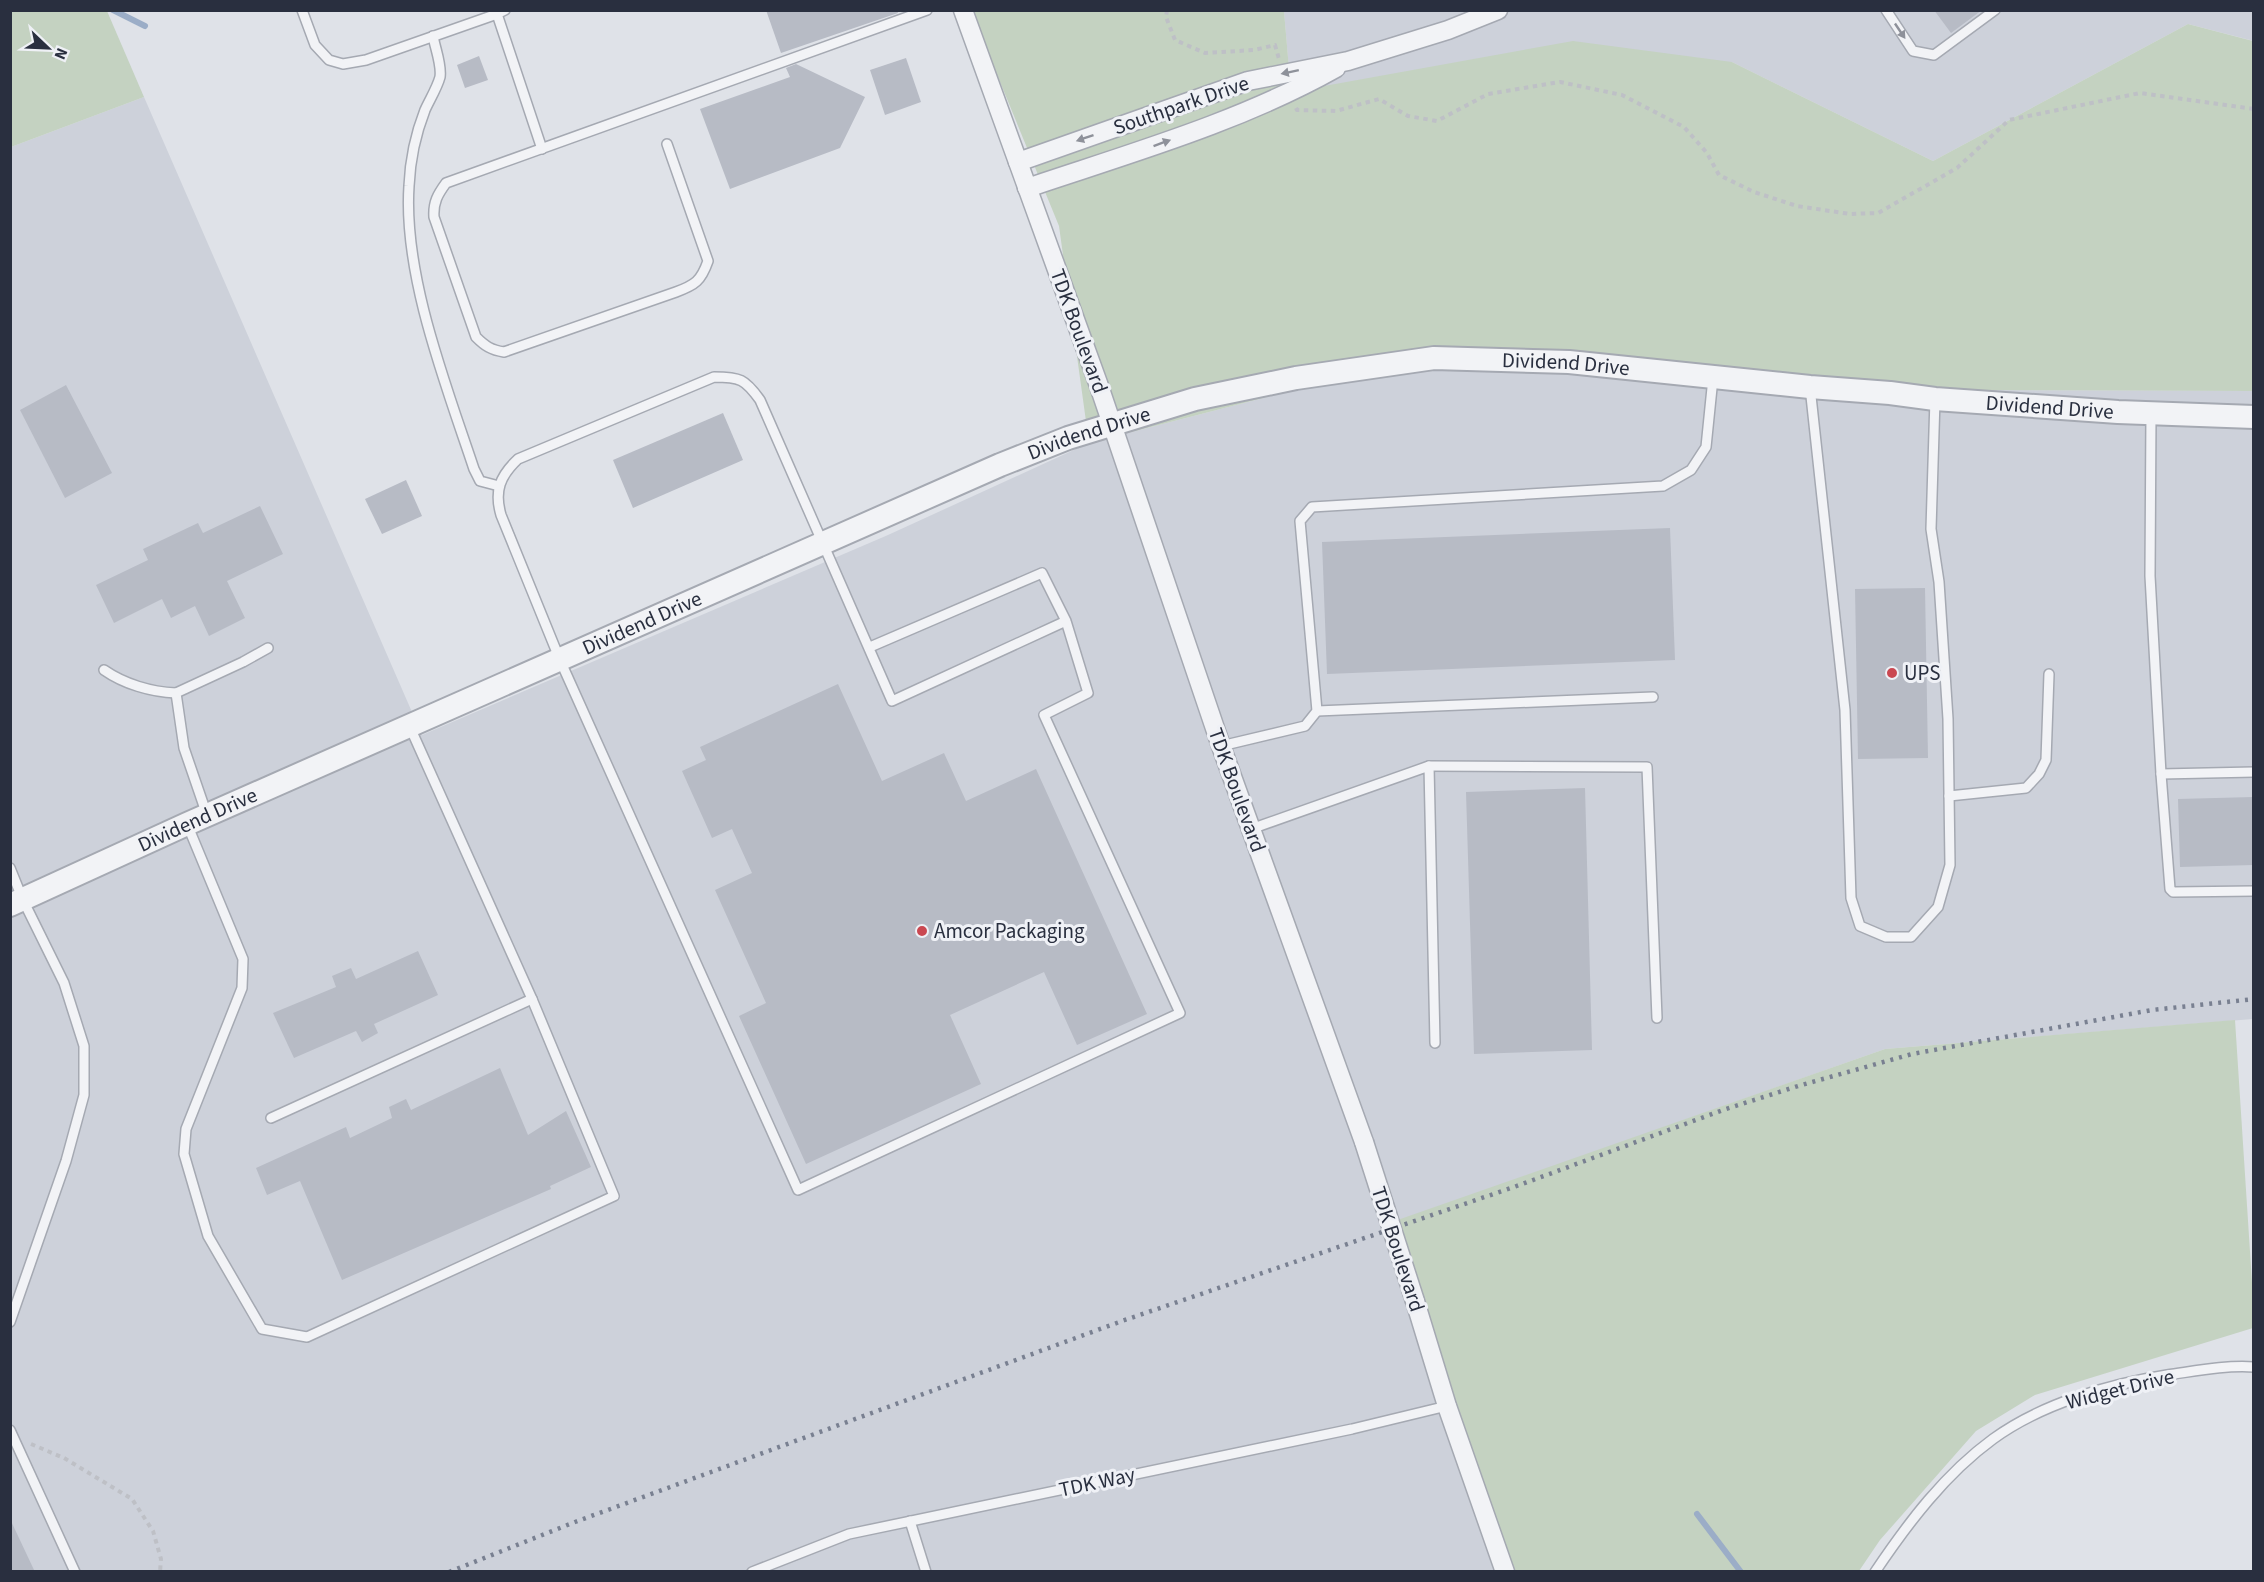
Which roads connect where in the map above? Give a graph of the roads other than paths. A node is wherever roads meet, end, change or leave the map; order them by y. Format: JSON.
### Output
{"nodes":[{"id":1,"x":302,"y":10,"type":"edge"},
{"id":2,"x":927,"y":10,"type":"edge"},
{"id":3,"x":963,"y":10,"type":"edge"},
{"id":4,"x":1498,"y":10,"type":"edge"},
{"id":5,"x":1886,"y":10,"type":"edge"},
{"id":6,"x":1995,"y":10,"type":"edge"},
{"id":7,"x":501,"y":12,"type":"edge"},
{"id":8,"x":433,"y":36,"type":"junction"},
{"id":9,"x":1348,"y":61,"type":"junction"},
{"id":10,"x":667,"y":144,"type":"dead end"},
{"id":11,"x":542,"y":149,"type":"junction"},
{"id":12,"x":1018,"y":162,"type":"junction"},
{"id":13,"x":1027,"y":188,"type":"junction"},
{"id":14,"x":1714,"y":376,"type":"junction"},
{"id":15,"x":1810,"y":387,"type":"junction"},
{"id":16,"x":1935,"y":399,"type":"junction"},
{"id":17,"x":2151,"y":413,"type":"junction"},
{"id":18,"x":2253,"y":417,"type":"edge"},
{"id":19,"x":1113,"y":425,"type":"junction"},
{"id":20,"x":499,"y":486,"type":"junction"},
{"id":21,"x":822,"y":544,"type":"junction"},
{"id":22,"x":1066,"y":621,"type":"junction"},
{"id":23,"x":870,"y":647,"type":"junction"},
{"id":24,"x":268,"y":648,"type":"dead end"},
{"id":25,"x":560,"y":660,"type":"junction"},
{"id":26,"x":104,"y":670,"type":"dead end"},
{"id":27,"x":2049,"y":674,"type":"dead end"},
{"id":28,"x":176,"y":693,"type":"junction"},
{"id":29,"x":1653,"y":697,"type":"dead end"},
{"id":30,"x":1317,"y":711,"type":"junction"},
{"id":31,"x":409,"y":725,"type":"junction"},
{"id":32,"x":1221,"y":746,"type":"junction"},
{"id":33,"x":1429,"y":766,"type":"junction"},
{"id":34,"x":2253,"y":772,"type":"edge"},
{"id":35,"x":2161,"y":774,"type":"junction"},
{"id":36,"x":1949,"y":796,"type":"junction"},
{"id":37,"x":197,"y":819,"type":"junction"},
{"id":38,"x":1251,"y":829,"type":"junction"},
{"id":39,"x":10,"y":868,"type":"edge"},
{"id":40,"x":2253,"y":891,"type":"edge"},
{"id":41,"x":17,"y":902,"type":"edge"},
{"id":42,"x":532,"y":999,"type":"junction"},
{"id":43,"x":1657,"y":1018,"type":"dead end"},
{"id":44,"x":1436,"y":1043,"type":"dead end"},
{"id":45,"x":271,"y":1118,"type":"dead end"},
{"id":46,"x":10,"y":1322,"type":"edge"},
{"id":47,"x":2253,"y":1366,"type":"edge"},
{"id":48,"x":1447,"y":1406,"type":"junction"},
{"id":49,"x":12,"y":1433,"type":"edge"},
{"id":50,"x":910,"y":1521,"type":"junction"},
{"id":51,"x":75,"y":1572,"type":"edge"},
{"id":52,"x":753,"y":1572,"type":"edge"},
{"id":53,"x":927,"y":1572,"type":"edge"},
{"id":54,"x":1505,"y":1572,"type":"edge"},
{"id":55,"x":1875,"y":1572,"type":"edge"}],
"edges":[{"from":1,"to":8,"type":"lane"},
{"from":2,"to":11,"type":"lane"},
{"from":3,"to":12,"type":"street","name":"TDK Boulevard"},
{"from":4,"to":9,"type":"street","name":"Southpark Drive"},
{"from":5,"to":6,"type":"lane","one_way":true},
{"from":7,"to":8,"type":"lane"},
{"from":7,"to":11,"type":"lane"},
{"from":8,"to":20,"type":"lane"},
{"from":9,"to":12,"type":"street","name":"Southpark Drive","one_way":true},
{"from":13,"to":9,"type":"street","name":"Southpark Drive","one_way":true},
{"from":10,"to":11,"type":"lane"},
{"from":12,"to":13,"type":"street","name":"TDK Boulevard"},
{"from":13,"to":19,"type":"street","name":"TDK Boulevard"},
{"from":14,"to":15,"type":"street","name":"Dividend Drive"},
{"from":14,"to":19,"type":"street","name":"Dividend Drive"},
{"from":14,"to":30,"type":"lane"},
{"from":15,"to":16,"type":"street","name":"Dividend Drive"},
{"from":15,"to":36,"type":"lane"},
{"from":16,"to":17,"type":"street","name":"Dividend Drive"},
{"from":16,"to":36,"type":"lane"},
{"from":17,"to":18,"type":"street","name":"Dividend Drive"},
{"from":17,"to":35,"type":"lane"},
{"from":19,"to":21,"type":"street","name":"Dividend Drive"},
{"from":19,"to":32,"type":"street","name":"TDK Boulevard"},
{"from":20,"to":21,"type":"lane"},
{"from":20,"to":25,"type":"lane"},
{"from":21,"to":23,"type":"lane"},
{"from":21,"to":25,"type":"street","name":"Dividend Drive"},
{"from":22,"to":23,"type":"lane"},
{"from":22,"to":23,"type":"lane"},
{"from":22,"to":25,"type":"lane"},
{"from":24,"to":28,"type":"lane"},
{"from":25,"to":31,"type":"street","name":"Dividend Drive"},
{"from":26,"to":28,"type":"lane"},
{"from":27,"to":36,"type":"lane"},
{"from":28,"to":37,"type":"lane"},
{"from":29,"to":30,"type":"lane"},
{"from":30,"to":32,"type":"lane"},
{"from":31,"to":37,"type":"street","name":"Dividend Drive"},
{"from":31,"to":42,"type":"lane"},
{"from":32,"to":38,"type":"street","name":"TDK Boulevard"},
{"from":33,"to":38,"type":"lane"},
{"from":33,"to":43,"type":"lane"},
{"from":33,"to":44,"type":"lane"},
{"from":34,"to":35,"type":"lane"},
{"from":35,"to":40,"type":"lane"},
{"from":37,"to":41,"type":"street","name":"Dividend Drive"},
{"from":37,"to":42,"type":"lane"},
{"from":38,"to":48,"type":"street","name":"TDK Boulevard","bridge":true},
{"from":39,"to":41,"type":"lane"},
{"from":41,"to":46,"type":"lane"},
{"from":42,"to":45,"type":"lane"},
{"from":47,"to":55,"type":"lane","name":"Widget Drive"},
{"from":48,"to":50,"type":"lane","name":"TDK Way"},
{"from":48,"to":54,"type":"street","name":"TDK Boulevard"},
{"from":49,"to":51,"type":"lane"},
{"from":50,"to":52,"type":"lane","name":"TDK Way"},
{"from":50,"to":53,"type":"lane"}]}
